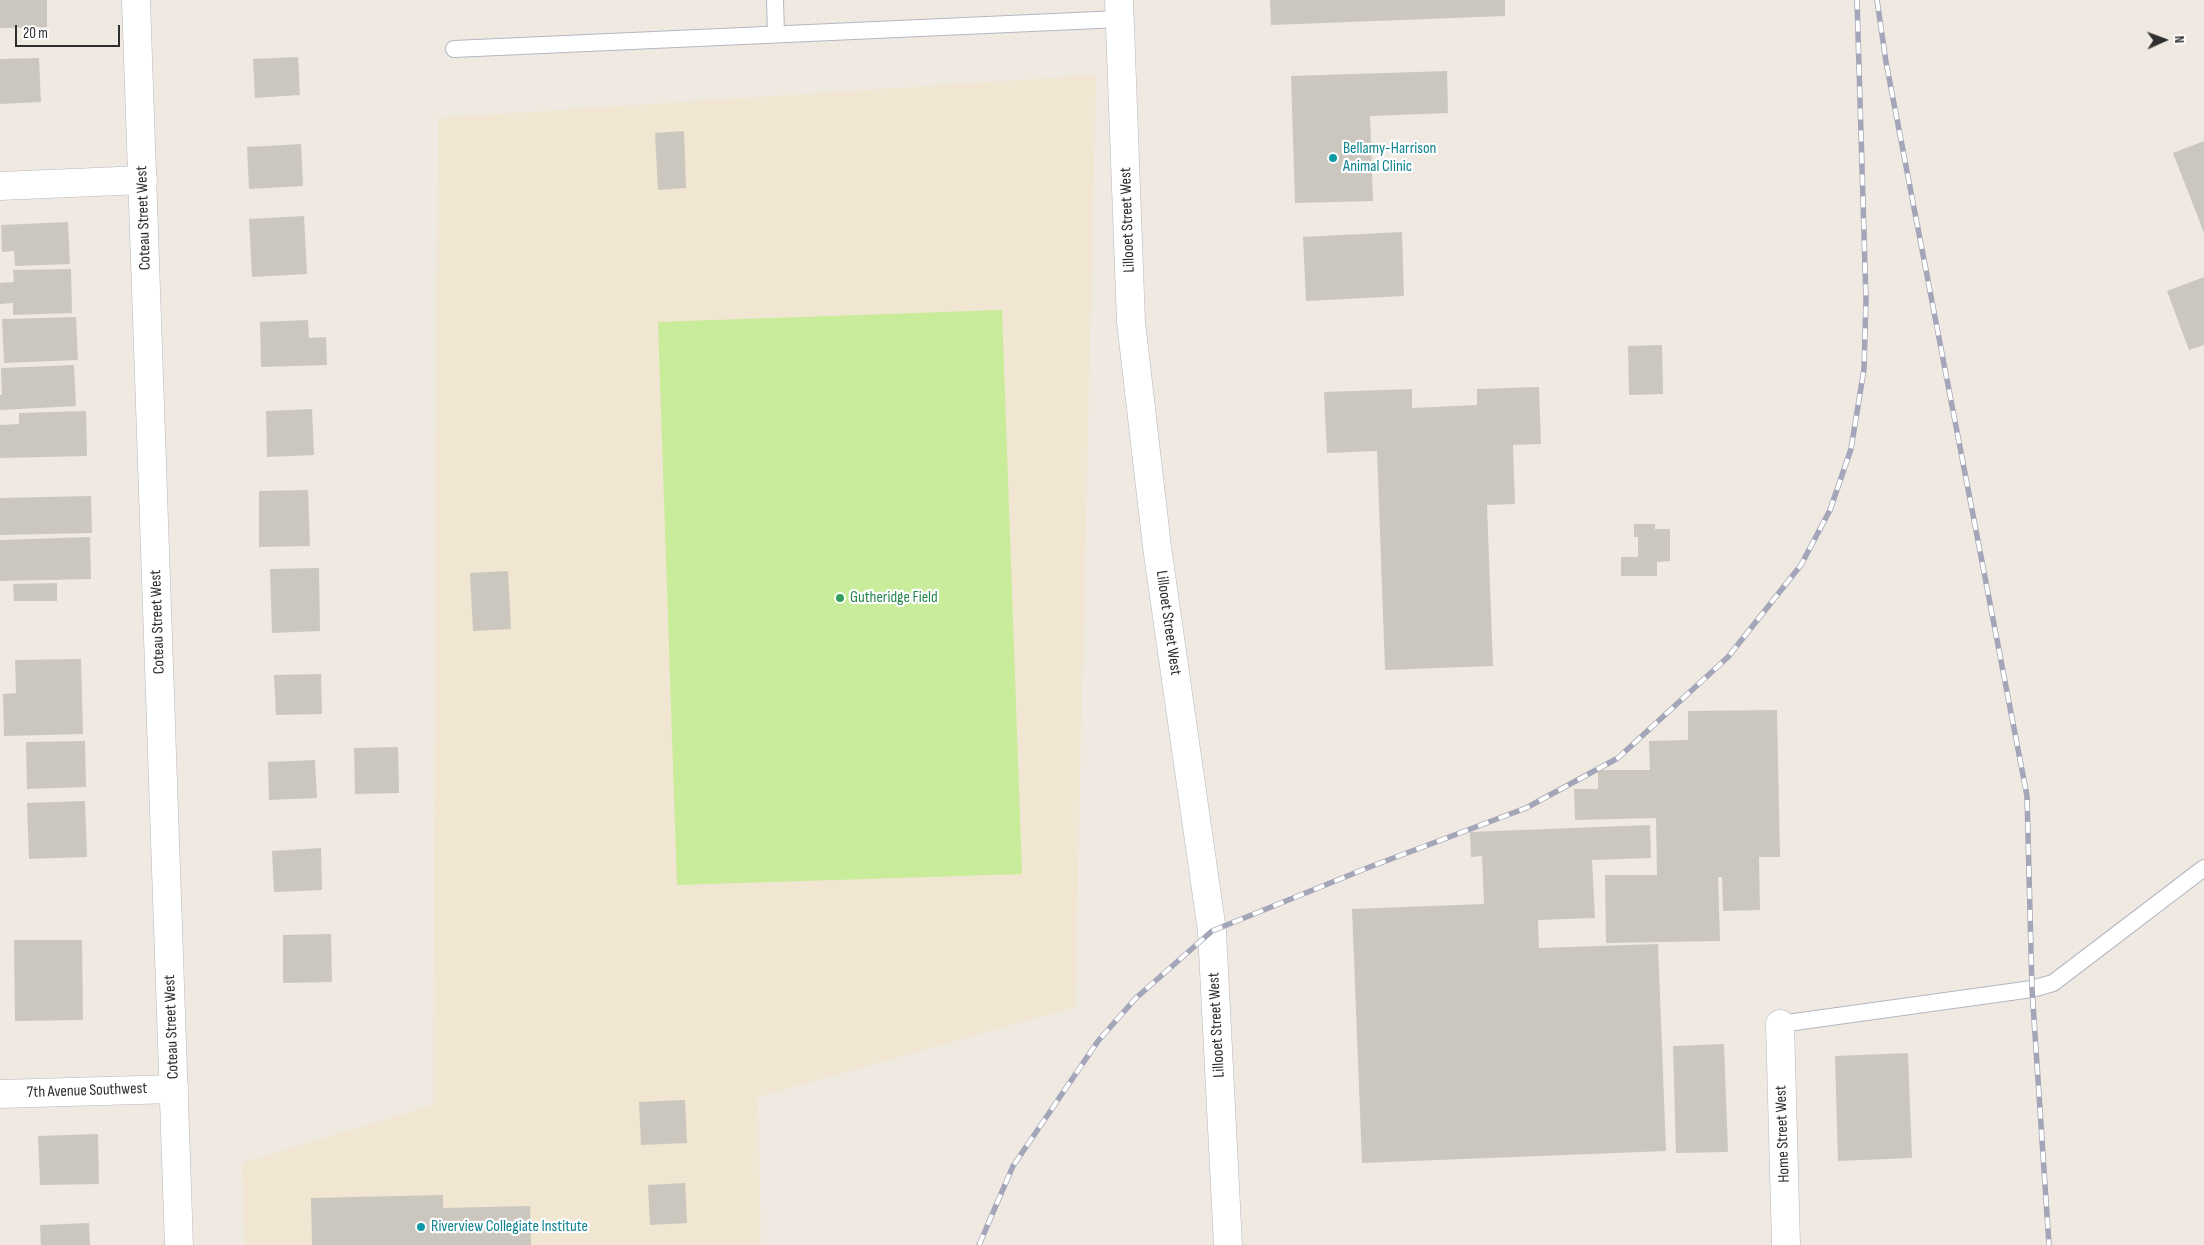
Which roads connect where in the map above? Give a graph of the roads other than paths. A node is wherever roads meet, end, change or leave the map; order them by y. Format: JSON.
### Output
{"nodes":[{"id":1,"x":136,"y":0,"type":"edge"},
{"id":2,"x":775,"y":0,"type":"edge"},
{"id":3,"x":1119,"y":9,"type":"edge"},
{"id":4,"x":776,"y":34,"type":"junction"},
{"id":5,"x":454,"y":49,"type":"dead end"},
{"id":6,"x":143,"y":180,"type":"junction"},
{"id":7,"x":0,"y":186,"type":"edge"},
{"id":8,"x":2204,"y":868,"type":"edge"},
{"id":9,"x":1780,"y":1024,"type":"joint"},
{"id":10,"x":174,"y":1088,"type":"junction"},
{"id":11,"x":0,"y":1094,"type":"edge"},
{"id":12,"x":179,"y":1245,"type":"edge"},
{"id":13,"x":1228,"y":1245,"type":"edge"},
{"id":14,"x":1786,"y":1245,"type":"edge"}],
"edges":[{"from":1,"to":6,"type":"street","name":"Coteau Street West"},
{"from":2,"to":4,"type":"lane"},
{"from":3,"to":4,"type":"lane"},
{"from":3,"to":13,"type":"street","name":"Lillooet Street West"},
{"from":4,"to":5,"type":"lane"},
{"from":6,"to":7,"type":"street"},
{"from":6,"to":10,"type":"street","name":"Coteau Street West"},
{"from":8,"to":9,"type":"lane"},
{"from":9,"to":14,"type":"street","name":"Home Street West"},
{"from":10,"to":11,"type":"street","name":"7th Avenue Southwest"},
{"from":10,"to":12,"type":"street","name":"Coteau Street West"}]}
